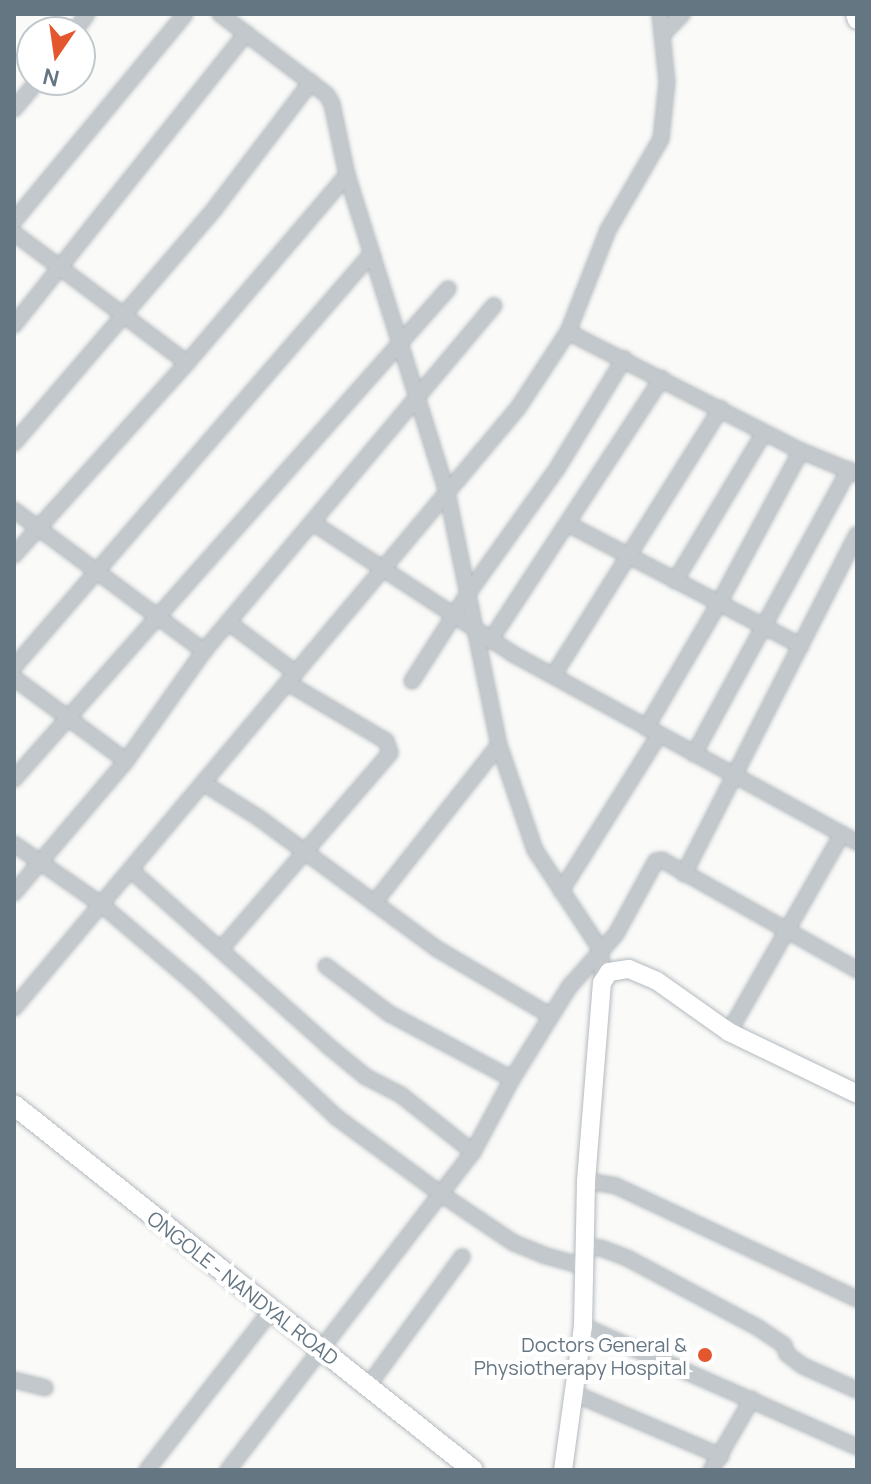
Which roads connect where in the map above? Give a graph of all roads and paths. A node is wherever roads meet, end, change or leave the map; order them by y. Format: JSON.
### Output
{"nodes":[{"id":1,"x":185,"y":14,"type":"edge"},
{"id":2,"x":220,"y":14,"type":"edge"},
{"id":3,"x":660,"y":14,"type":"edge"},
{"id":4,"x":682,"y":14,"type":"edge"},
{"id":5,"x":855,"y":14,"type":"edge"},
{"id":6,"x":857,"y":20,"type":"edge"},
{"id":7,"x":246,"y":33,"type":"junction"},
{"id":8,"x":663,"y":34,"type":"junction"},
{"id":9,"x":311,"y":82,"type":"junction"},
{"id":10,"x":347,"y":175,"type":"junction"},
{"id":11,"x":14,"y":221,"type":"edge"},
{"id":12,"x":14,"y":233,"type":"edge"},
{"id":13,"x":372,"y":253,"type":"junction"},
{"id":14,"x":59,"y":266,"type":"junction"},
{"id":15,"x":448,"y":289,"type":"dead end"},
{"id":16,"x":494,"y":306,"type":"dead end"},
{"id":17,"x":124,"y":315,"type":"junction"},
{"id":18,"x":14,"y":325,"type":"edge"},
{"id":19,"x":568,"y":332,"type":"junction"},
{"id":20,"x":401,"y":340,"type":"junction"},
{"id":21,"x":624,"y":359,"type":"junction"},
{"id":22,"x":187,"y":363,"type":"junction"},
{"id":23,"x":662,"y":378,"type":"junction"},
{"id":24,"x":419,"y":398,"type":"junction"},
{"id":25,"x":721,"y":408,"type":"junction"},
{"id":26,"x":764,"y":433,"type":"junction"},
{"id":27,"x":14,"y":443,"type":"edge"},
{"id":28,"x":801,"y":451,"type":"junction"},
{"id":29,"x":853,"y":472,"type":"edge"},
{"id":30,"x":447,"y":492,"type":"junction"},
{"id":31,"x":14,"y":510,"type":"edge"},
{"id":32,"x":313,"y":523,"type":"junction"},
{"id":33,"x":568,"y":524,"type":"junction"},
{"id":34,"x":38,"y":528,"type":"junction"},
{"id":35,"x":857,"y":534,"type":"edge"},
{"id":36,"x":14,"y":555,"type":"edge"},
{"id":37,"x":629,"y":556,"type":"junction"},
{"id":38,"x":382,"y":569,"type":"junction"},
{"id":39,"x":96,"y":574,"type":"junction"},
{"id":40,"x":675,"y":581,"type":"junction"},
{"id":41,"x":469,"y":592,"type":"junction"},
{"id":42,"x":718,"y":605,"type":"junction"},
{"id":43,"x":157,"y":618,"type":"junction"},
{"id":44,"x":455,"y":619,"type":"junction"},
{"id":45,"x":228,"y":622,"type":"junction"},
{"id":46,"x":763,"y":627,"type":"junction"},
{"id":47,"x":484,"y":637,"type":"junction"},
{"id":48,"x":801,"y":646,"type":"junction"},
{"id":49,"x":204,"y":651,"type":"junction"},
{"id":50,"x":14,"y":667,"type":"edge"},
{"id":51,"x":553,"y":676,"type":"junction"},
{"id":52,"x":14,"y":678,"type":"edge"},
{"id":53,"x":292,"y":678,"type":"junction"},
{"id":54,"x":412,"y":681,"type":"dead end"},
{"id":55,"x":66,"y":718,"type":"junction"},
{"id":56,"x":652,"y":731,"type":"junction"},
{"id":57,"x":499,"y":745,"type":"junction"},
{"id":58,"x":694,"y":754,"type":"junction"},
{"id":59,"x":126,"y":761,"type":"junction"},
{"id":60,"x":736,"y":777,"type":"junction"},
{"id":61,"x":14,"y":779,"type":"edge"},
{"id":62,"x":203,"y":783,"type":"junction"},
{"id":63,"x":842,"y":834,"type":"junction"},
{"id":64,"x":857,"y":842,"type":"edge"},
{"id":65,"x":14,"y":844,"type":"edge"},
{"id":66,"x":303,"y":851,"type":"junction"},
{"id":67,"x":40,"y":862,"type":"junction"},
{"id":68,"x":132,"y":871,"type":"junction"},
{"id":69,"x":684,"y":874,"type":"junction"},
{"id":70,"x":561,"y":891,"type":"junction"},
{"id":71,"x":14,"y":893,"type":"edge"},
{"id":72,"x":374,"y":903,"type":"junction"},
{"id":73,"x":102,"y":905,"type":"junction"},
{"id":74,"x":787,"y":933,"type":"junction"},
{"id":75,"x":221,"y":949,"type":"junction"},
{"id":76,"x":601,"y":950,"type":"junction"},
{"id":77,"x":326,"y":966,"type":"dead end"},
{"id":78,"x":857,"y":970,"type":"edge"},
{"id":79,"x":602,"y":983,"type":"junction"},
{"id":80,"x":14,"y":1008,"type":"edge"},
{"id":81,"x":551,"y":1016,"type":"junction"},
{"id":82,"x":729,"y":1032,"type":"junction"},
{"id":83,"x":512,"y":1079,"type":"junction"},
{"id":84,"x":857,"y":1094,"type":"edge"},
{"id":85,"x":14,"y":1105,"type":"edge"},
{"id":86,"x":473,"y":1152,"type":"junction"},
{"id":87,"x":586,"y":1181,"type":"junction"},
{"id":88,"x":441,"y":1194,"type":"junction"},
{"id":89,"x":462,"y":1257,"type":"dead end"},
{"id":90,"x":584,"y":1257,"type":"junction"},
{"id":91,"x":857,"y":1299,"type":"edge"},
{"id":92,"x":271,"y":1311,"type":"junction"},
{"id":93,"x":583,"y":1326,"type":"junction"},
{"id":94,"x":321,"y":1350,"type":"junction"},
{"id":95,"x":14,"y":1380,"type":"edge"},
{"id":96,"x":368,"y":1386,"type":"junction"},
{"id":97,"x":45,"y":1388,"type":"dead end"},
{"id":98,"x":857,"y":1390,"type":"edge"},
{"id":99,"x":573,"y":1393,"type":"junction"},
{"id":100,"x":752,"y":1399,"type":"junction"},
{"id":101,"x":857,"y":1447,"type":"edge"},
{"id":102,"x":721,"y":1456,"type":"junction"},
{"id":103,"x":147,"y":1470,"type":"edge"},
{"id":104,"x":228,"y":1470,"type":"edge"},
{"id":105,"x":473,"y":1470,"type":"edge"},
{"id":106,"x":563,"y":1470,"type":"edge"},
{"id":107,"x":711,"y":1470,"type":"edge"}],
"edges":[{"from":1,"to":11,"type":"street"},
{"from":2,"to":7,"type":"street"},
{"from":3,"to":8,"type":"street"},
{"from":4,"to":8,"type":"street"},
{"from":5,"to":6,"type":"main road"},
{"from":7,"to":9,"type":"street"},
{"from":7,"to":14,"type":"street"},
{"from":8,"to":19,"type":"street"},
{"from":9,"to":10,"type":"street"},
{"from":9,"to":17,"type":"street"},
{"from":10,"to":13,"type":"street"},
{"from":10,"to":22,"type":"street"},
{"from":12,"to":14,"type":"street"},
{"from":13,"to":20,"type":"street"},
{"from":13,"to":39,"type":"street"},
{"from":14,"to":17,"type":"street"},
{"from":14,"to":18,"type":"street"},
{"from":15,"to":20,"type":"street"},
{"from":16,"to":24,"type":"street"},
{"from":17,"to":22,"type":"street"},
{"from":17,"to":27,"type":"street"},
{"from":19,"to":21,"type":"street"},
{"from":19,"to":30,"type":"street"},
{"from":20,"to":24,"type":"street"},
{"from":20,"to":43,"type":"street"},
{"from":21,"to":23,"type":"street"},
{"from":21,"to":41,"type":"street"},
{"from":22,"to":34,"type":"street"},
{"from":23,"to":25,"type":"street"},
{"from":23,"to":33,"type":"street"},
{"from":24,"to":30,"type":"street"},
{"from":24,"to":32,"type":"street"},
{"from":25,"to":26,"type":"street"},
{"from":25,"to":37,"type":"street"},
{"from":26,"to":28,"type":"street"},
{"from":26,"to":40,"type":"street"},
{"from":28,"to":29,"type":"street"},
{"from":28,"to":42,"type":"street"},
{"from":29,"to":46,"type":"street"},
{"from":30,"to":38,"type":"street"},
{"from":30,"to":41,"type":"street"},
{"from":31,"to":34,"type":"street"},
{"from":32,"to":38,"type":"street"},
{"from":32,"to":45,"type":"street"},
{"from":33,"to":37,"type":"street"},
{"from":33,"to":47,"type":"street"},
{"from":34,"to":36,"type":"street"},
{"from":34,"to":39,"type":"street"},
{"from":35,"to":48,"type":"street"},
{"from":37,"to":40,"type":"street"},
{"from":37,"to":51,"type":"street"},
{"from":38,"to":44,"type":"street"},
{"from":38,"to":53,"type":"street"},
{"from":39,"to":43,"type":"street"},
{"from":39,"to":50,"type":"street"},
{"from":40,"to":42,"type":"street"},
{"from":41,"to":44,"type":"street"},
{"from":41,"to":47,"type":"street"},
{"from":42,"to":46,"type":"street"},
{"from":42,"to":56,"type":"street"},
{"from":43,"to":49,"type":"street"},
{"from":43,"to":55,"type":"street"},
{"from":44,"to":47,"type":"street"},
{"from":44,"to":54,"type":"street"},
{"from":45,"to":49,"type":"street"},
{"from":45,"to":53,"type":"street"},
{"from":46,"to":48,"type":"street"},
{"from":46,"to":58,"type":"street"},
{"from":47,"to":51,"type":"street"},
{"from":47,"to":57,"type":"street"},
{"from":48,"to":60,"type":"street"},
{"from":49,"to":59,"type":"street"},
{"from":51,"to":56,"type":"street"},
{"from":52,"to":55,"type":"street"},
{"from":53,"to":62,"type":"street"},
{"from":53,"to":66,"type":"street"},
{"from":55,"to":59,"type":"street"},
{"from":55,"to":61,"type":"street"},
{"from":56,"to":58,"type":"street"},
{"from":56,"to":70,"type":"street"},
{"from":57,"to":70,"type":"street"},
{"from":57,"to":72,"type":"street"},
{"from":58,"to":60,"type":"street"},
{"from":59,"to":67,"type":"street"},
{"from":60,"to":63,"type":"street"},
{"from":60,"to":69,"type":"street"},
{"from":62,"to":66,"type":"street"},
{"from":62,"to":68,"type":"street"},
{"from":63,"to":64,"type":"street"},
{"from":63,"to":74,"type":"street"},
{"from":65,"to":67,"type":"street"},
{"from":66,"to":72,"type":"street"},
{"from":66,"to":75,"type":"street"},
{"from":67,"to":71,"type":"street"},
{"from":67,"to":73,"type":"street"},
{"from":68,"to":73,"type":"street"},
{"from":68,"to":75,"type":"street"},
{"from":69,"to":74,"type":"street"},
{"from":69,"to":76,"type":"street"},
{"from":70,"to":76,"type":"street"},
{"from":72,"to":81,"type":"street"},
{"from":73,"to":80,"type":"street"},
{"from":73,"to":88,"type":"street"},
{"from":74,"to":78,"type":"street"},
{"from":74,"to":82,"type":"street"},
{"from":75,"to":86,"type":"street"},
{"from":76,"to":79,"type":"street"},
{"from":76,"to":81,"type":"street"},
{"from":77,"to":83,"type":"street"},
{"from":79,"to":82,"type":"main road"},
{"from":79,"to":87,"type":"main road"},
{"from":81,"to":83,"type":"street"},
{"from":82,"to":84,"type":"main road"},
{"from":83,"to":86,"type":"street"},
{"from":85,"to":92,"type":"main road","name":"ONGOLE - NANDYAL ROAD"},
{"from":86,"to":88,"type":"street"},
{"from":87,"to":90,"type":"main road"},
{"from":87,"to":91,"type":"street"},
{"from":88,"to":90,"type":"street"},
{"from":88,"to":94,"type":"street"},
{"from":89,"to":96,"type":"street"},
{"from":90,"to":93,"type":"main road"},
{"from":90,"to":98,"type":"street"},
{"from":92,"to":94,"type":"main road","name":"ONGOLE - NANDYAL ROAD"},
{"from":92,"to":103,"type":"street"},
{"from":93,"to":99,"type":"main road"},
{"from":93,"to":100,"type":"street"},
{"from":94,"to":96,"type":"main road","name":"ONGOLE - NANDYAL ROAD"},
{"from":94,"to":104,"type":"street"},
{"from":95,"to":97,"type":"street"},
{"from":96,"to":105,"type":"main road","name":"ONGOLE - NANDYAL ROAD"},
{"from":99,"to":102,"type":"street"},
{"from":99,"to":106,"type":"main road"},
{"from":100,"to":101,"type":"street"},
{"from":100,"to":102,"type":"street"},
{"from":102,"to":107,"type":"street"}]}
